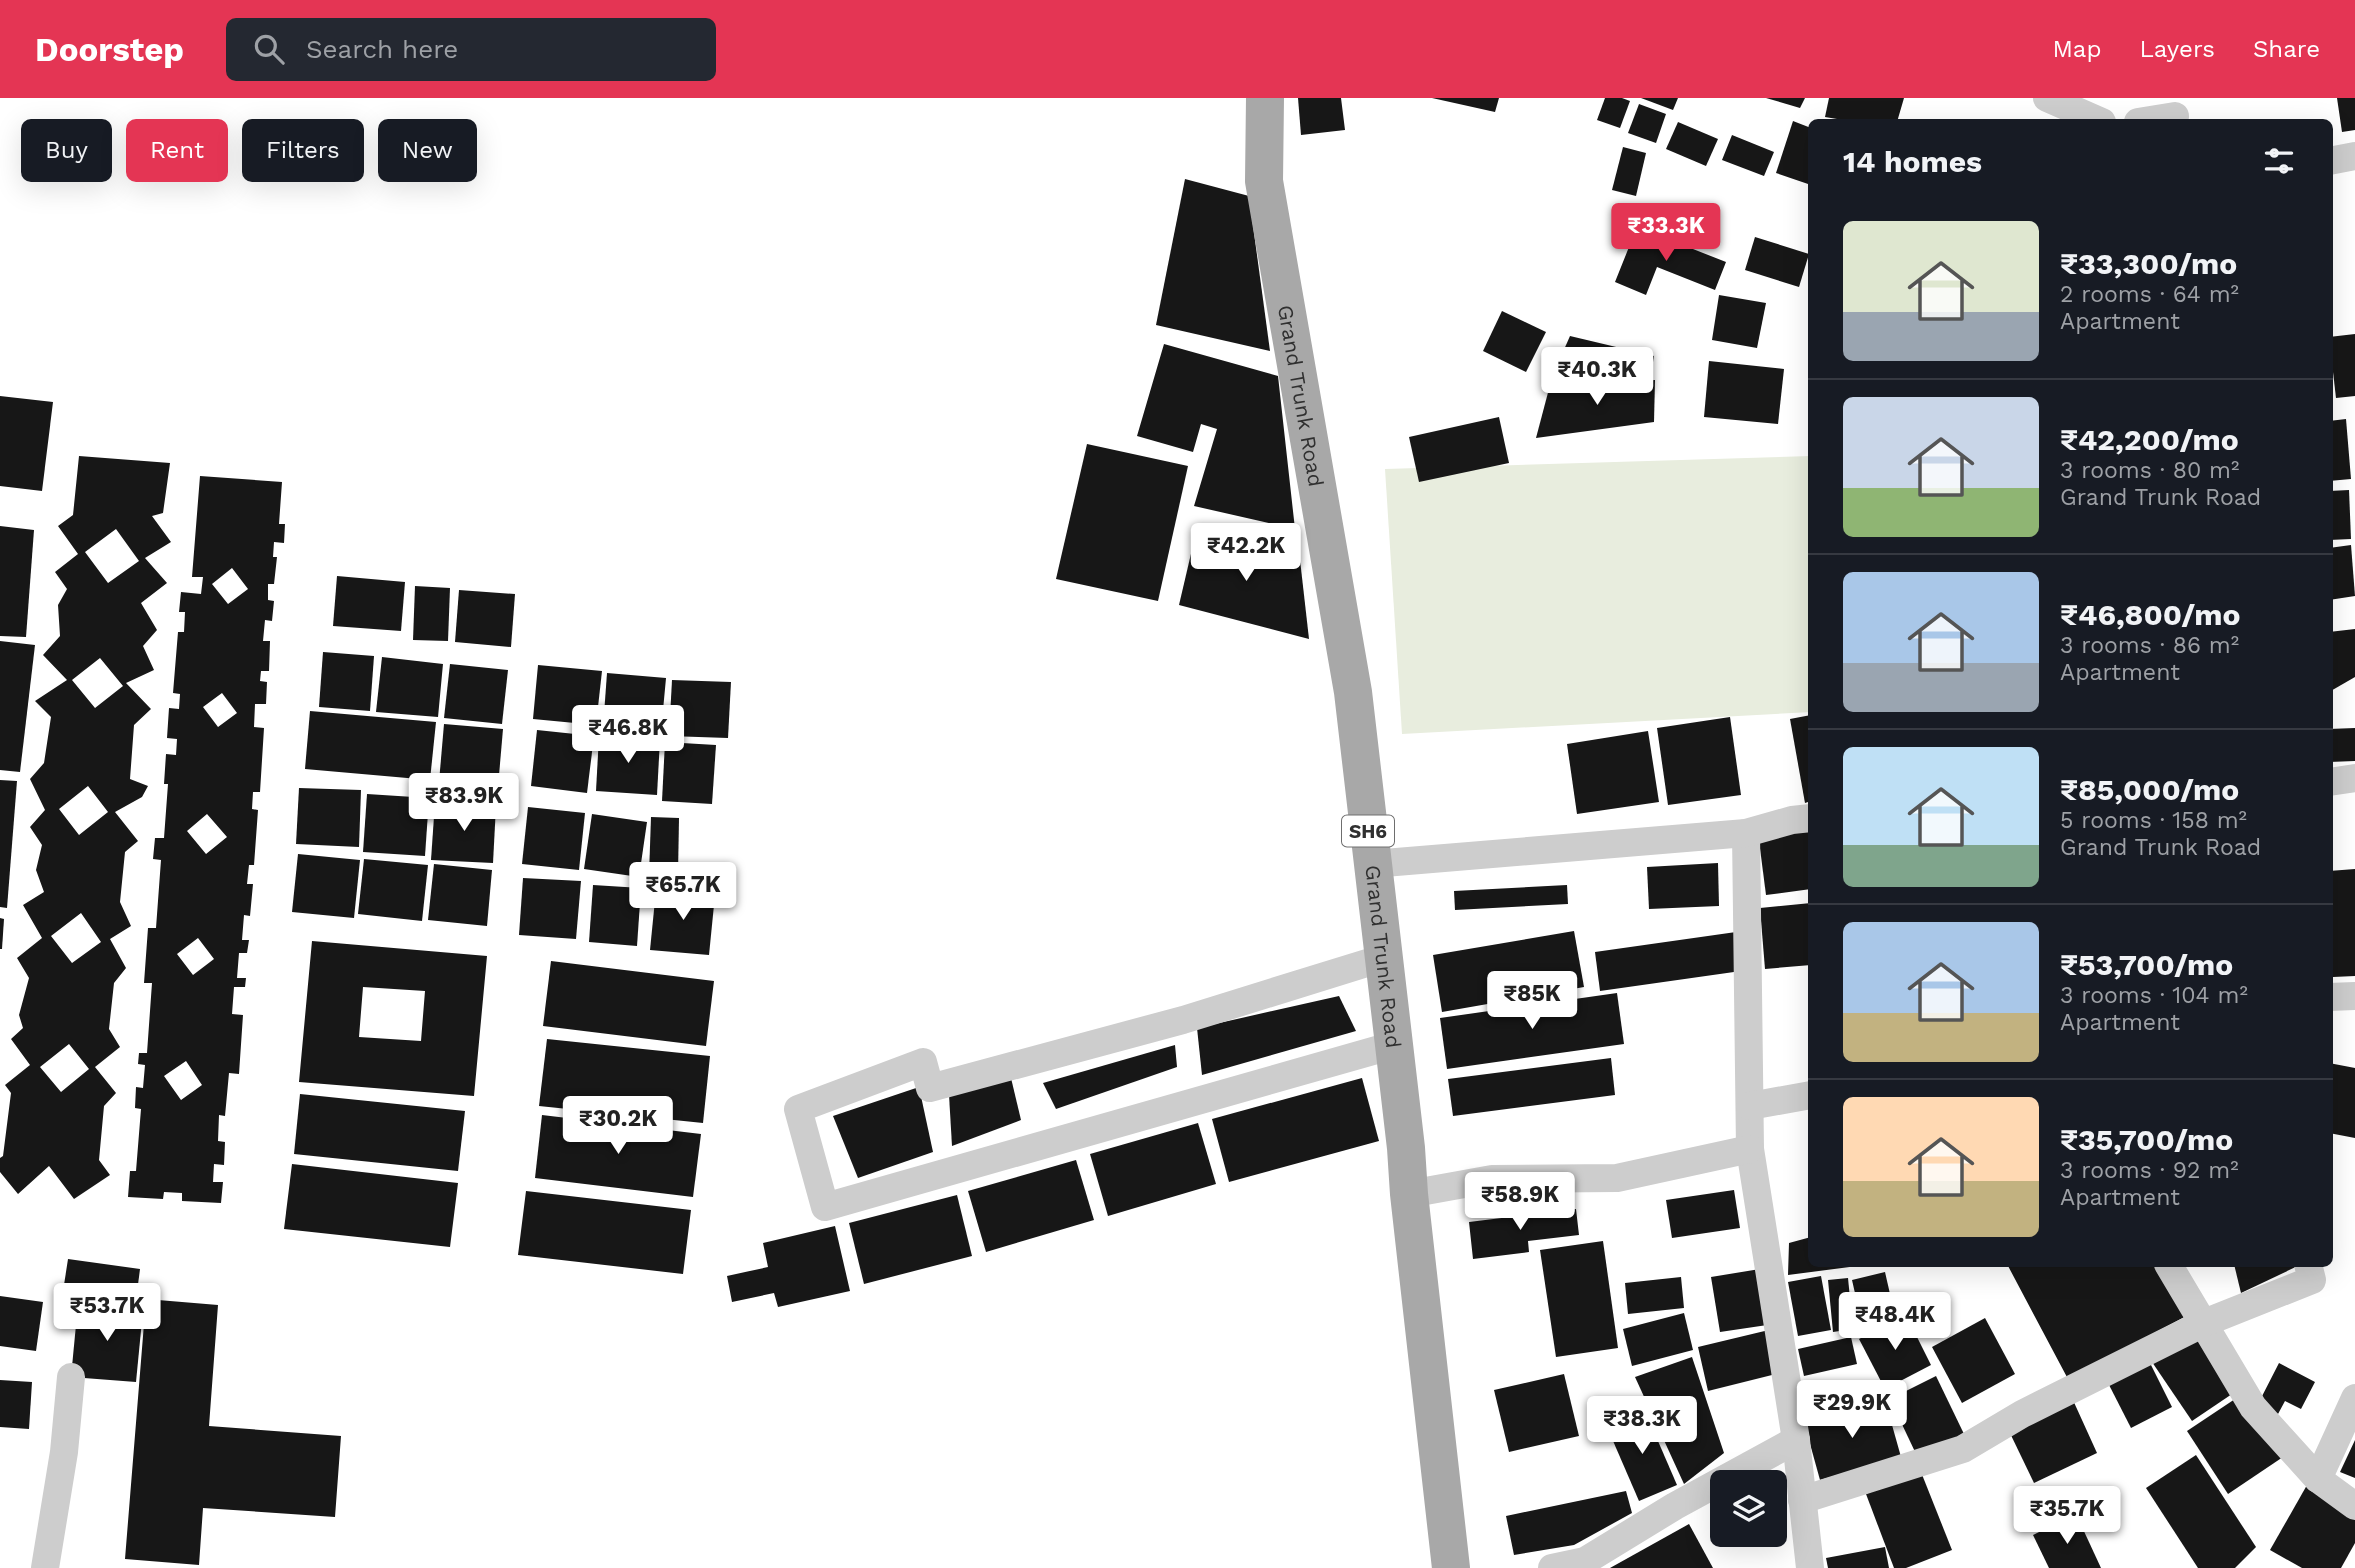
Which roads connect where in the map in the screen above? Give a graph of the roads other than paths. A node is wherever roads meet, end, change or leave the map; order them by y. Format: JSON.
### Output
{"nodes":[{"id":1,"x":1265,"y":98,"type":"edge"},
{"id":2,"x":2047,"y":98,"type":"edge"},
{"id":3,"x":2174,"y":112,"type":"edge"},
{"id":4,"x":2095,"y":119,"type":"edge"},
{"id":5,"x":2149,"y":119,"type":"edge"},
{"id":6,"x":2355,"y":156,"type":"edge"},
{"id":7,"x":2333,"y":159,"type":"edge"},
{"id":8,"x":2355,"y":779,"type":"edge"},
{"id":9,"x":2333,"y":782,"type":"edge"},
{"id":10,"x":1808,"y":818,"type":"edge"},
{"id":11,"x":1746,"y":833,"type":"junction"},
{"id":12,"x":1372,"y":864,"type":"junction"},
{"id":13,"x":1383,"y":958,"type":"junction"},
{"id":14,"x":2355,"y":996,"type":"edge"},
{"id":15,"x":2333,"y":997,"type":"edge"},
{"id":16,"x":1394,"y":1045,"type":"junction"},
{"id":17,"x":1808,"y":1096,"type":"edge"},
{"id":18,"x":1749,"y":1106,"type":"junction"},
{"id":19,"x":1750,"y":1149,"type":"junction"},
{"id":20,"x":1409,"y":1194,"type":"junction"},
{"id":21,"x":2170,"y":1267,"type":"edge"},
{"id":22,"x":2309,"y":1267,"type":"edge"},
{"id":23,"x":2204,"y":1324,"type":"junction"},
{"id":24,"x":71,"y":1377,"type":"dead end"},
{"id":25,"x":2355,"y":1398,"type":"edge"},
{"id":26,"x":1796,"y":1440,"type":"junction"},
{"id":27,"x":2318,"y":1479,"type":"junction"},
{"id":28,"x":1802,"y":1500,"type":"junction"},
{"id":29,"x":2355,"y":1506,"type":"edge"},
{"id":30,"x":45,"y":1568,"type":"edge"},
{"id":31,"x":1451,"y":1568,"type":"edge"},
{"id":32,"x":1552,"y":1568,"type":"edge"},
{"id":33,"x":1810,"y":1568,"type":"edge"}],
"edges":[{"from":1,"to":12,"type":"main road","name":"Grand Trunk Road","number":"SH6"},
{"from":2,"to":4,"type":"street"},
{"from":3,"to":5,"type":"street"},
{"from":6,"to":7,"type":"street"},
{"from":8,"to":9,"type":"street"},
{"from":10,"to":11,"type":"street"},
{"from":11,"to":12,"type":"street"},
{"from":11,"to":18,"type":"street"},
{"from":12,"to":13,"type":"main road","name":"Grand Trunk Road","number":"SH6"},
{"from":13,"to":16,"type":"main road","name":"Grand Trunk Road","number":"SH6"},
{"from":13,"to":16,"type":"street"},
{"from":14,"to":15,"type":"street"},
{"from":16,"to":20,"type":"main road","name":"Grand Trunk Road","number":"SH6"},
{"from":17,"to":18,"type":"street"},
{"from":18,"to":19,"type":"street"},
{"from":19,"to":20,"type":"street"},
{"from":19,"to":26,"type":"street"},
{"from":20,"to":31,"type":"main road","name":"Grand Trunk Road","number":"SH6"},
{"from":21,"to":23,"type":"street"},
{"from":22,"to":23,"type":"street"},
{"from":23,"to":27,"type":"street"},
{"from":23,"to":28,"type":"street"},
{"from":24,"to":30,"type":"street"},
{"from":25,"to":27,"type":"street"},
{"from":26,"to":28,"type":"street"},
{"from":26,"to":32,"type":"street"},
{"from":27,"to":29,"type":"street"},
{"from":28,"to":33,"type":"street"}]}
